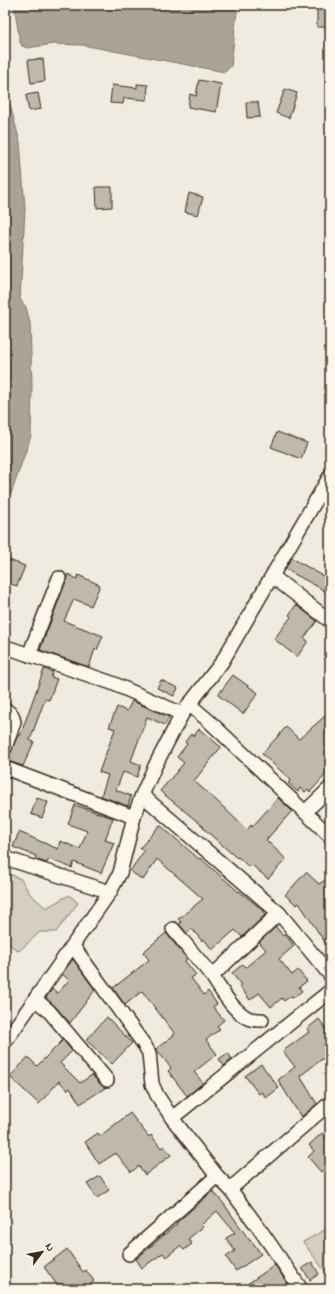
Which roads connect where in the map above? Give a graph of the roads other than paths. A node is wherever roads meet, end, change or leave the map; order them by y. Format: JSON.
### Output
{"nodes":[{"id":1,"x":330,"y":476,"type":"edge"},
{"id":2,"x":272,"y":576,"type":"junction"},
{"id":3,"x":59,"y":578,"type":"dead end"},
{"id":4,"x":330,"y":621,"type":"edge"},
{"id":5,"x":9,"y":648,"type":"dead end"},
{"id":6,"x":28,"y":655,"type":"junction"},
{"id":7,"x":5,"y":709,"type":"edge"},
{"id":8,"x":186,"y":709,"type":"junction"},
{"id":9,"x":5,"y":748,"type":"edge"},
{"id":10,"x":5,"y":768,"type":"edge"},
{"id":11,"x":330,"y":788,"type":"edge"},
{"id":12,"x":142,"y":795,"type":"junction"},
{"id":13,"x":305,"y":812,"type":"junction"},
{"id":14,"x":134,"y":817,"type":"junction"},
{"id":15,"x":330,"y":836,"type":"edge"},
{"id":16,"x":5,"y":858,"type":"edge"},
{"id":17,"x":110,"y":892,"type":"junction"},
{"id":18,"x":280,"y":913,"type":"junction"},
{"id":19,"x":173,"y":929,"type":"dead end"},
{"id":20,"x":73,"y":946,"type":"junction"},
{"id":21,"x":330,"y":975,"type":"edge"},
{"id":22,"x":212,"y":976,"type":"junction"},
{"id":23,"x":330,"y":991,"type":"edge"},
{"id":24,"x":35,"y":999,"type":"junction"},
{"id":25,"x":262,"y":1020,"type":"dead end"},
{"id":26,"x":5,"y":1042,"type":"edge"},
{"id":27,"x":108,"y":1080,"type":"dead end"},
{"id":28,"x":330,"y":1103,"type":"edge"},
{"id":29,"x":172,"y":1118,"type":"junction"},
{"id":30,"x":217,"y":1176,"type":"junction"},
{"id":31,"x":230,"y":1189,"type":"junction"},
{"id":32,"x":129,"y":1254,"type":"dead end"},
{"id":33,"x":301,"y":1289,"type":"edge"}],
"edges":[{"from":1,"to":2,"type":"street"},
{"from":2,"to":4,"type":"street"},
{"from":2,"to":8,"type":"street"},
{"from":3,"to":6,"type":"street"},
{"from":5,"to":6,"type":"street"},
{"from":6,"to":8,"type":"street"},
{"from":7,"to":9,"type":"street"},
{"from":8,"to":12,"type":"street"},
{"from":8,"to":13,"type":"street"},
{"from":10,"to":14,"type":"street"},
{"from":11,"to":13,"type":"street"},
{"from":12,"to":14,"type":"street"},
{"from":12,"to":18,"type":"street"},
{"from":13,"to":15,"type":"street"},
{"from":14,"to":17,"type":"street"},
{"from":16,"to":17,"type":"street"},
{"from":17,"to":20,"type":"street"},
{"from":18,"to":21,"type":"street"},
{"from":18,"to":22,"type":"street"},
{"from":19,"to":22,"type":"street"},
{"from":20,"to":24,"type":"street"},
{"from":20,"to":29,"type":"street"},
{"from":22,"to":25,"type":"street"},
{"from":23,"to":29,"type":"street"},
{"from":24,"to":26,"type":"street"},
{"from":24,"to":27,"type":"street"},
{"from":28,"to":31,"type":"street"},
{"from":29,"to":30,"type":"street"},
{"from":30,"to":31,"type":"street"},
{"from":30,"to":32,"type":"street"},
{"from":31,"to":33,"type":"street"}]}
